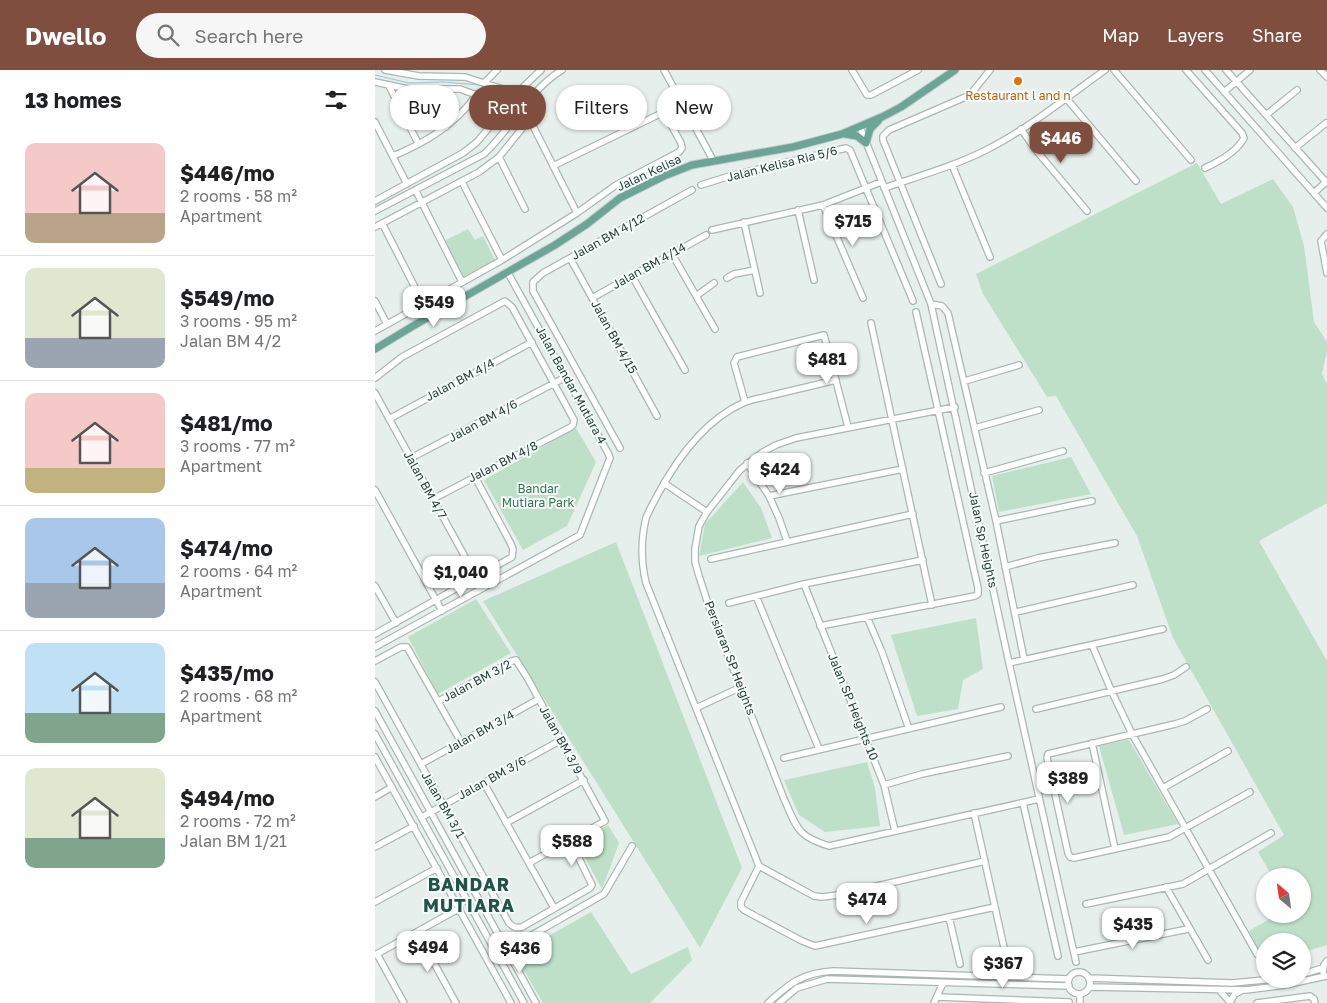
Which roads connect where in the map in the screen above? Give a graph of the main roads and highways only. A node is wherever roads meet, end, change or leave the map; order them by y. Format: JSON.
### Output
{"nodes":[{"id":1,"x":955,"y":70,"type":"edge"},
{"id":2,"x":882,"y":117,"type":"junction"},
{"id":3,"x":842,"y":134,"type":"junction"},
{"id":4,"x":375,"y":350,"type":"edge"}],
"edges":[{"from":1,"to":2,"type":"main road","name":"Jalan Kelisa"},
{"from":2,"to":3,"type":"main road","name":"Jalan Kelisa"},
{"from":2,"to":3,"type":"main road"},
{"from":3,"to":4,"type":"main road","name":"Jalan Kelisa"}]}
